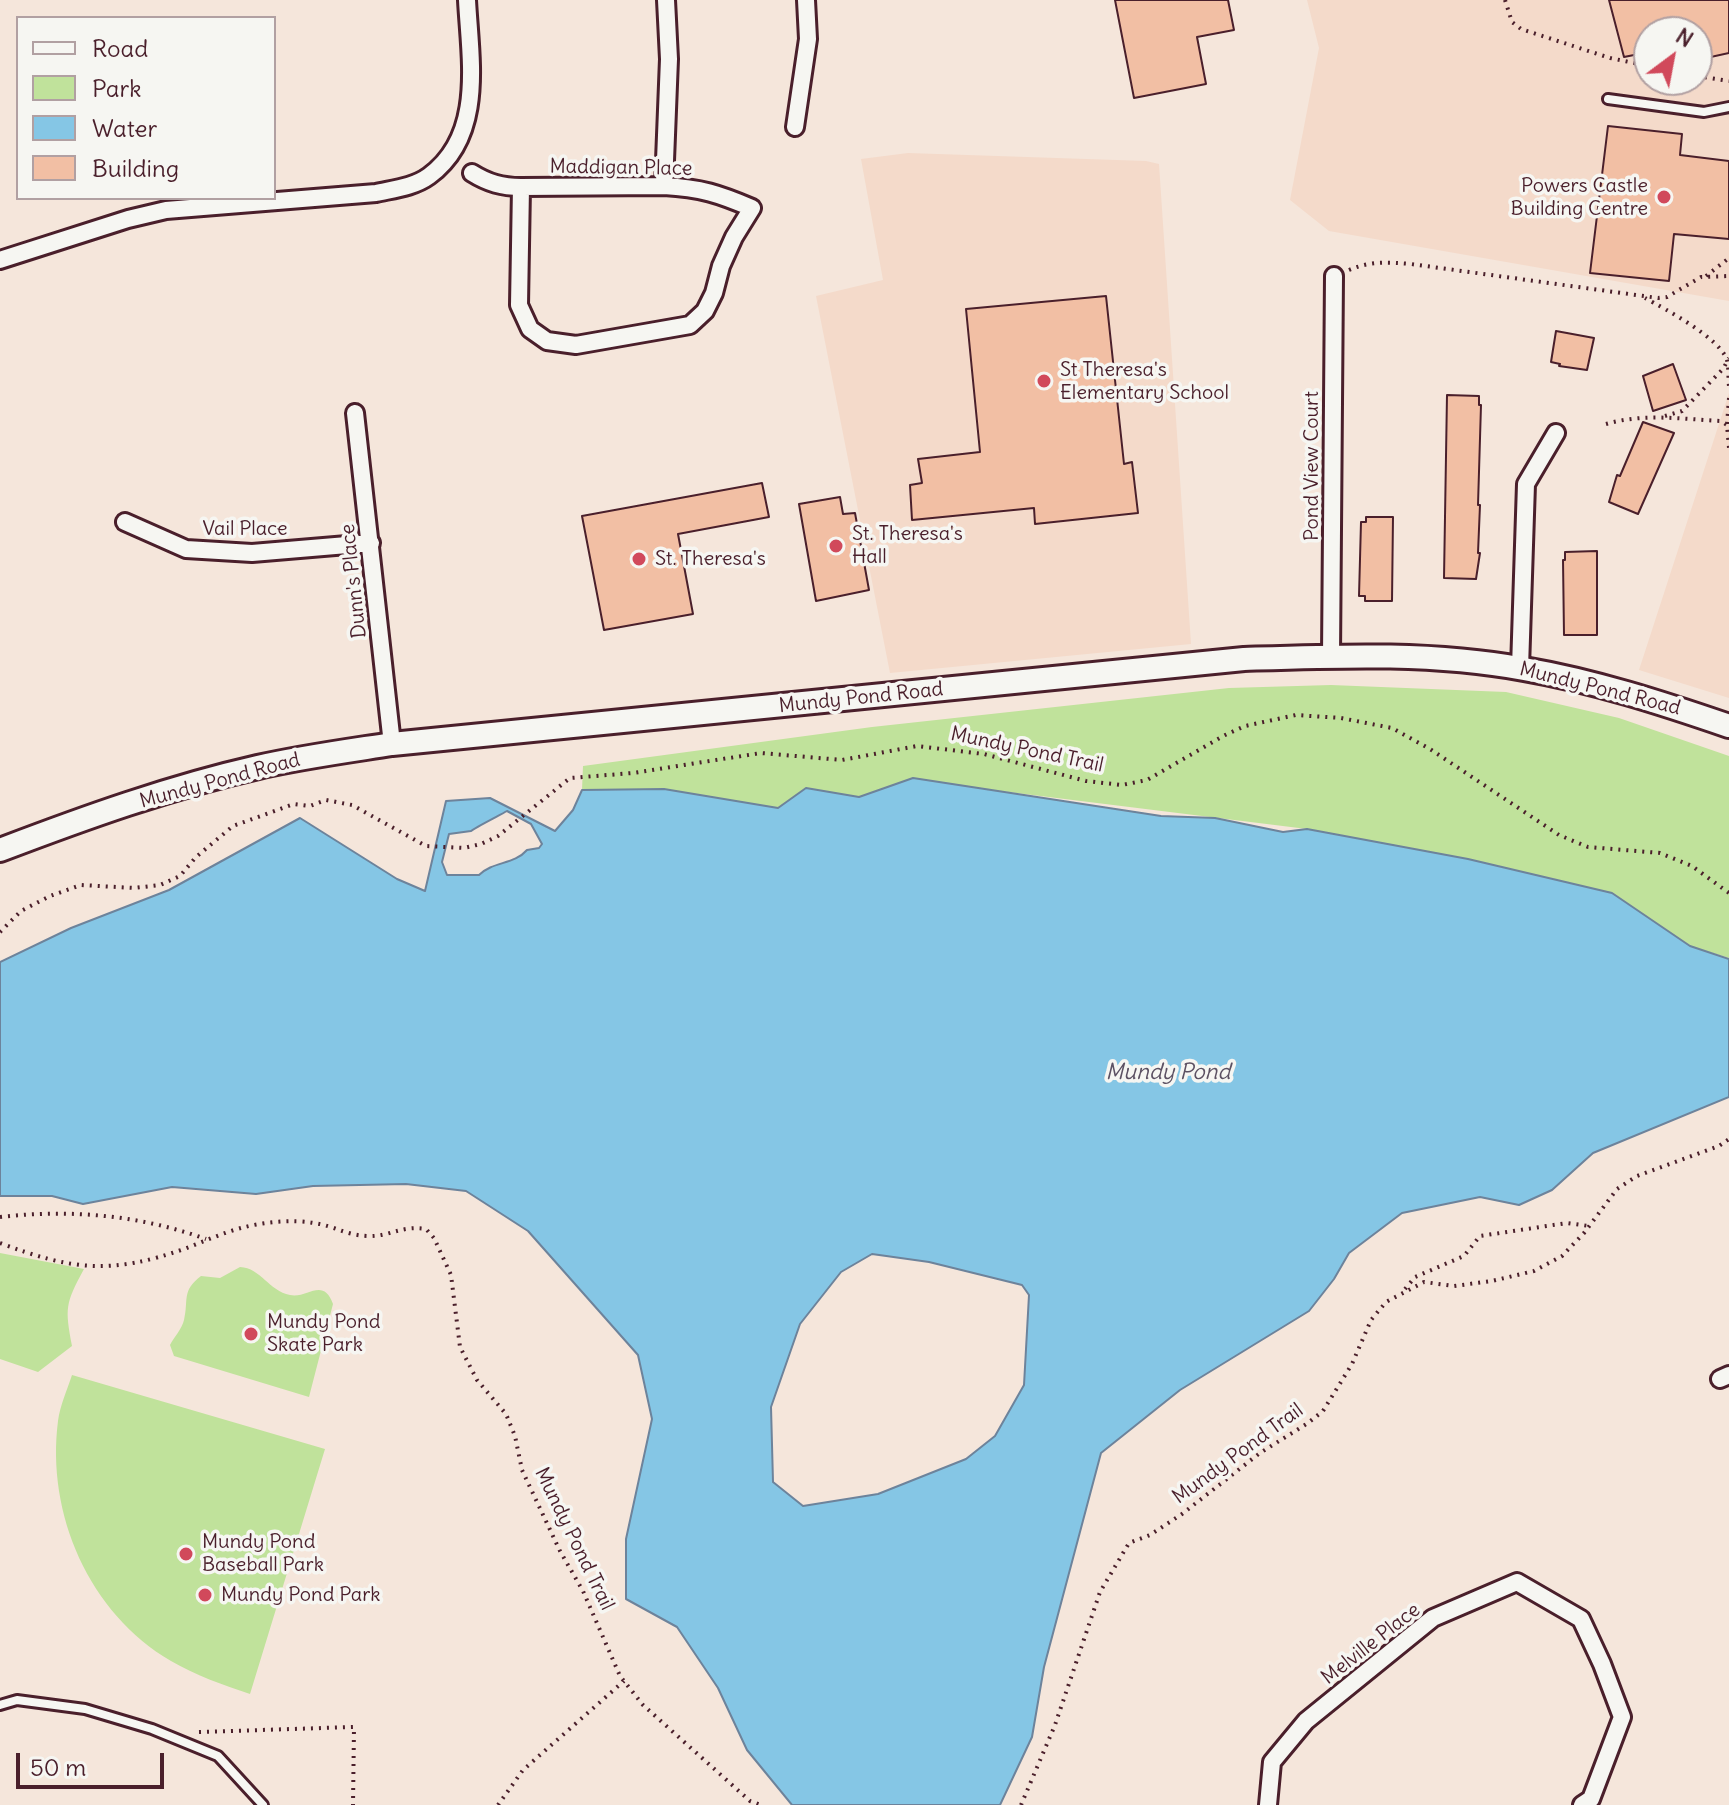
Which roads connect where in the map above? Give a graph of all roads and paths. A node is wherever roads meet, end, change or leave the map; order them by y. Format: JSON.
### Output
{"nodes":[{"id":1,"x":467,"y":0,"type":"edge"},
{"id":2,"x":666,"y":0,"type":"edge"},
{"id":3,"x":806,"y":0,"type":"edge"},
{"id":4,"x":1505,"y":0,"type":"edge"},
{"id":5,"x":1633,"y":63,"type":"edge"},
{"id":6,"x":1608,"y":99,"type":"dead end"},
{"id":7,"x":1729,"y":107,"type":"edge"},
{"id":8,"x":795,"y":127,"type":"dead end"},
{"id":9,"x":472,"y":173,"type":"dead end"},
{"id":10,"x":664,"y":186,"type":"junction"},
{"id":11,"x":521,"y":187,"type":"junction"},
{"id":12,"x":1729,"y":258,"type":"edge"},
{"id":13,"x":0,"y":260,"type":"edge"},
{"id":14,"x":1334,"y":276,"type":"joint"},
{"id":15,"x":1706,"y":276,"type":"junction"},
{"id":16,"x":1729,"y":276,"type":"edge"},
{"id":17,"x":1642,"y":297,"type":"junction"},
{"id":18,"x":1728,"y":360,"type":"edge"},
{"id":19,"x":1729,"y":386,"type":"edge"},
{"id":20,"x":1729,"y":398,"type":"edge"},
{"id":21,"x":1728,"y":409,"type":"edge"},
{"id":22,"x":355,"y":413,"type":"dead end"},
{"id":23,"x":1660,"y":418,"type":"junction"},
{"id":24,"x":1721,"y":421,"type":"junction"},
{"id":25,"x":1606,"y":424,"type":"dead end"},
{"id":26,"x":1727,"y":425,"type":"junction"},
{"id":27,"x":1556,"y":433,"type":"dead end"},
{"id":28,"x":1729,"y":448,"type":"edge"},
{"id":29,"x":125,"y":522,"type":"dead end"},
{"id":30,"x":371,"y":543,"type":"junction"},
{"id":31,"x":1331,"y":656,"type":"junction"},
{"id":32,"x":1520,"y":668,"type":"junction"},
{"id":33,"x":1729,"y":726,"type":"edge"},
{"id":34,"x":392,"y":744,"type":"junction"},
{"id":35,"x":0,"y":850,"type":"edge"},
{"id":36,"x":1729,"y":893,"type":"edge"},
{"id":37,"x":0,"y":932,"type":"edge"},
{"id":38,"x":1729,"y":1139,"type":"edge"},
{"id":39,"x":0,"y":1217,"type":"edge"},
{"id":40,"x":1589,"y":1226,"type":"junction"},
{"id":41,"x":207,"y":1239,"type":"junction"},
{"id":42,"x":0,"y":1243,"type":"edge"},
{"id":43,"x":1404,"y":1291,"type":"junction"},
{"id":44,"x":624,"y":1681,"type":"junction"},
{"id":45,"x":0,"y":1705,"type":"edge"},
{"id":46,"x":163,"y":1733,"type":"junction"},
{"id":47,"x":263,"y":1805,"type":"edge"},
{"id":48,"x":353,"y":1805,"type":"edge"},
{"id":49,"x":498,"y":1805,"type":"edge"},
{"id":50,"x":761,"y":1805,"type":"edge"},
{"id":51,"x":1021,"y":1805,"type":"edge"},
{"id":52,"x":1268,"y":1805,"type":"edge"},
{"id":53,"x":1582,"y":1805,"type":"edge"}],
"edges":[{"from":1,"to":13,"type":"street"},
{"from":2,"to":10,"type":"street"},
{"from":3,"to":8,"type":"street"},
{"from":4,"to":5,"type":"path"},
{"from":6,"to":7,"type":"lane"},
{"from":9,"to":11,"type":"street","name":"Maddigan Place"},
{"from":10,"to":11,"type":"street","name":"Maddigan Place"},
{"from":10,"to":11,"type":"street","name":"Maddigan Place"},
{"from":12,"to":15,"type":"path"},
{"from":14,"to":17,"type":"path"},
{"from":14,"to":31,"type":"street","name":"Pond View Court"},
{"from":15,"to":16,"type":"path"},
{"from":15,"to":17,"type":"path"},
{"from":17,"to":18,"type":"path"},
{"from":18,"to":19,"type":"path"},
{"from":18,"to":23,"type":"path"},
{"from":20,"to":21,"type":"path"},
{"from":21,"to":24,"type":"path"},
{"from":21,"to":26,"type":"path"},
{"from":22,"to":30,"type":"street","name":"Dunn's Place"},
{"from":23,"to":24,"type":"path"},
{"from":23,"to":25,"type":"path"},
{"from":24,"to":26,"type":"path"},
{"from":26,"to":28,"type":"path"},
{"from":27,"to":32,"type":"street"},
{"from":29,"to":30,"type":"street","name":"Vail Place"},
{"from":30,"to":34,"type":"street","name":"Dunn's Place"},
{"from":31,"to":32,"type":"street","name":"Mundy Pond Road"},
{"from":31,"to":34,"type":"street","name":"Mundy Pond Road"},
{"from":32,"to":33,"type":"street","name":"Mundy Pond Road"},
{"from":34,"to":35,"type":"street","name":"Mundy Pond Road"},
{"from":36,"to":37,"type":"path","name":"Mundy Pond Trail"},
{"from":38,"to":40,"type":"path"},
{"from":39,"to":41,"type":"path"},
{"from":40,"to":43,"type":"path"},
{"from":40,"to":43,"type":"path"},
{"from":41,"to":42,"type":"path","name":"Mundy Pond Trail"},
{"from":41,"to":44,"type":"path","name":"Mundy Pond Trail"},
{"from":43,"to":51,"type":"path","name":"Mundy Pond Trail"},
{"from":44,"to":49,"type":"path"},
{"from":44,"to":50,"type":"path","name":"Mundy Pond Trail"},
{"from":45,"to":46,"type":"lane"},
{"from":46,"to":47,"type":"lane"},
{"from":46,"to":48,"type":"path"},
{"from":52,"to":53,"type":"street","name":"Melville Place"}]}
